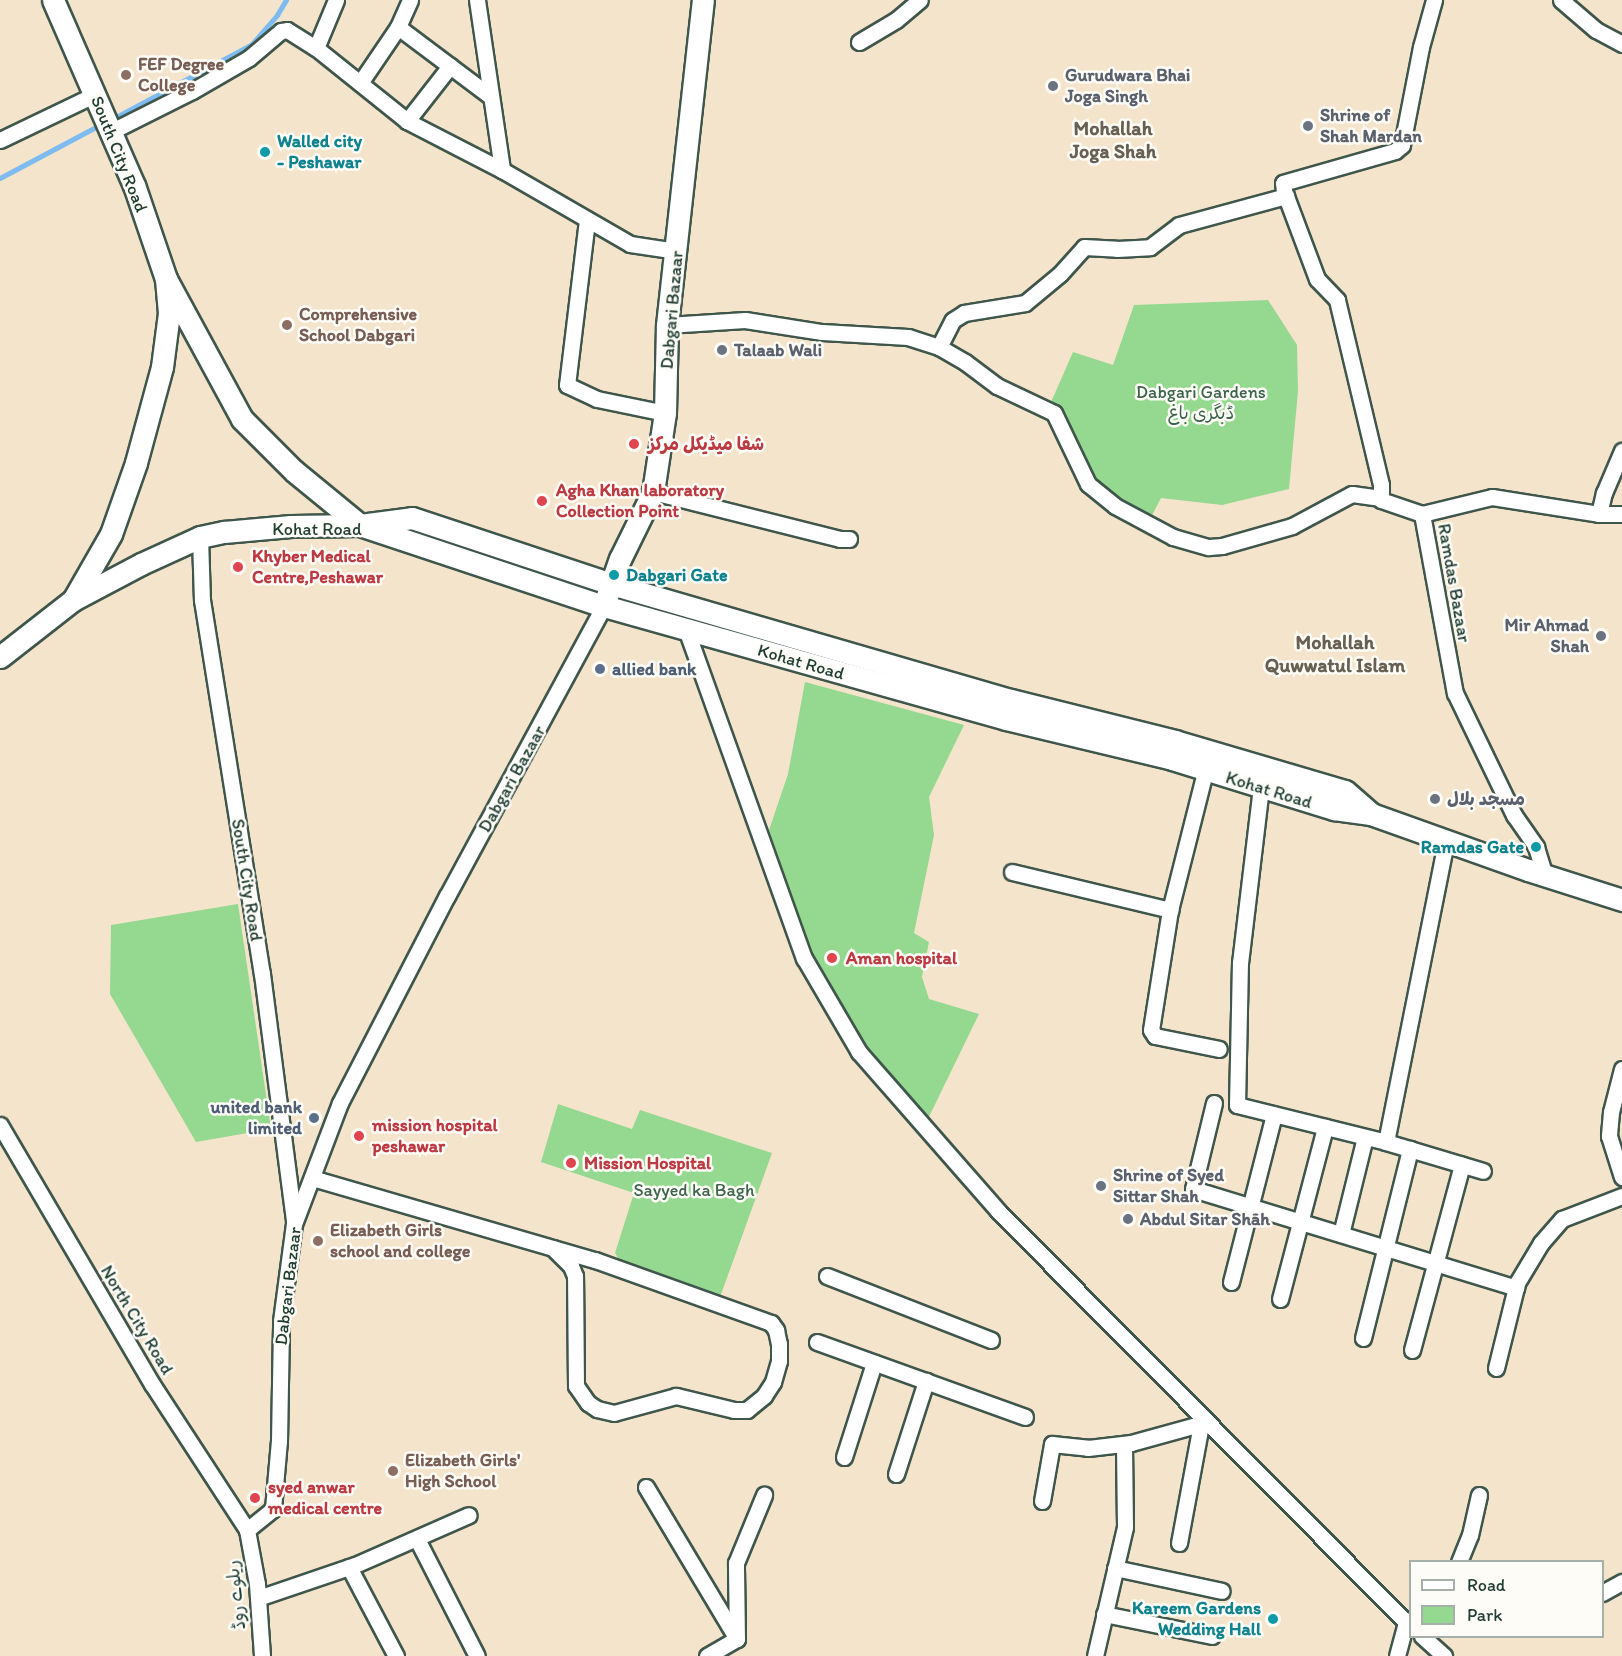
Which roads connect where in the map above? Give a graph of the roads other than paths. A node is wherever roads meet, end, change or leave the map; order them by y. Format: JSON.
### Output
{"nodes":[{"id":1,"x":53,"y":0,"type":"edge"},
{"id":2,"x":336,"y":0,"type":"edge"},
{"id":3,"x":410,"y":0,"type":"edge"},
{"id":4,"x":477,"y":0,"type":"edge"},
{"id":5,"x":703,"y":0,"type":"edge"},
{"id":6,"x":920,"y":0,"type":"edge"},
{"id":7,"x":1434,"y":0,"type":"edge"},
{"id":8,"x":1561,"y":0,"type":"edge"},
{"id":9,"x":398,"y":27,"type":"junction"},
{"id":10,"x":859,"y":42,"type":"dead end"},
{"id":11,"x":1622,"y":44,"type":"edge"},
{"id":12,"x":316,"y":48,"type":"junction"},
{"id":13,"x":450,"y":66,"type":"junction"},
{"id":14,"x":360,"y":83,"type":"junction"},
{"id":15,"x":94,"y":95,"type":"junction"},
{"id":16,"x":490,"y":96,"type":"junction"},
{"id":17,"x":407,"y":121,"type":"junction"},
{"id":18,"x":110,"y":132,"type":"junction"},
{"id":19,"x":0,"y":140,"type":"edge"},
{"id":20,"x":502,"y":170,"type":"junction"},
{"id":21,"x":1284,"y":189,"type":"junction"},
{"id":22,"x":587,"y":220,"type":"junction"},
{"id":23,"x":677,"y":251,"type":"junction"},
{"id":24,"x":166,"y":279,"type":"junction"},
{"id":25,"x":667,"y":325,"type":"junction"},
{"id":26,"x":939,"y":347,"type":"junction"},
{"id":27,"x":665,"y":413,"type":"junction"},
{"id":28,"x":1622,"y":451,"type":"edge"},
{"id":29,"x":652,"y":492,"type":"junction"},
{"id":30,"x":1381,"y":498,"type":"junction"},
{"id":31,"x":1422,"y":514,"type":"junction"},
{"id":32,"x":1599,"y":514,"type":"junction"},
{"id":33,"x":1622,"y":514,"type":"edge"},
{"id":34,"x":360,"y":525,"type":"junction"},
{"id":35,"x":200,"y":537,"type":"junction"},
{"id":36,"x":849,"y":538,"type":"dead end"},
{"id":37,"x":611,"y":584,"type":"junction"},
{"id":38,"x":73,"y":600,"type":"junction"},
{"id":39,"x":604,"y":606,"type":"junction"},
{"id":40,"x":686,"y":629,"type":"junction"},
{"id":41,"x":0,"y":657,"type":"edge"},
{"id":42,"x":1208,"y":761,"type":"junction"},
{"id":43,"x":1261,"y":786,"type":"junction"},
{"id":44,"x":1371,"y":814,"type":"junction"},
{"id":45,"x":1446,"y":841,"type":"junction"},
{"id":46,"x":1012,"y":872,"type":"dead end"},
{"id":47,"x":1544,"y":874,"type":"junction"},
{"id":48,"x":1622,"y":900,"type":"edge"},
{"id":49,"x":1170,"y":910,"type":"junction"},
{"id":50,"x":1219,"y":1049,"type":"dead end"},
{"id":51,"x":1622,"y":1069,"type":"edge"},
{"id":52,"x":1214,"y":1103,"type":"dead end"},
{"id":53,"x":1274,"y":1114,"type":"junction"},
{"id":54,"x":0,"y":1125,"type":"edge"},
{"id":55,"x":1325,"y":1127,"type":"junction"},
{"id":56,"x":1365,"y":1137,"type":"junction"},
{"id":57,"x":1386,"y":1142,"type":"junction"},
{"id":58,"x":1410,"y":1149,"type":"junction"},
{"id":59,"x":1462,"y":1165,"type":"junction"},
{"id":60,"x":1483,"y":1171,"type":"dead end"},
{"id":61,"x":1622,"y":1177,"type":"edge"},
{"id":62,"x":312,"y":1178,"type":"junction"},
{"id":63,"x":1622,"y":1196,"type":"edge"},
{"id":64,"x":1252,"y":1207,"type":"junction"},
{"id":65,"x":1301,"y":1222,"type":"junction"},
{"id":66,"x":294,"y":1224,"type":"junction"},
{"id":67,"x":1341,"y":1234,"type":"junction"},
{"id":68,"x":553,"y":1248,"type":"junction"},
{"id":69,"x":1386,"y":1248,"type":"junction"},
{"id":70,"x":1436,"y":1263,"type":"junction"},
{"id":71,"x":827,"y":1276,"type":"dead end"},
{"id":72,"x":1231,"y":1282,"type":"dead end"},
{"id":73,"x":1516,"y":1288,"type":"junction"},
{"id":74,"x":1280,"y":1299,"type":"dead end"},
{"id":75,"x":1363,"y":1338,"type":"dead end"},
{"id":76,"x":991,"y":1340,"type":"dead end"},
{"id":77,"x":817,"y":1342,"type":"dead end"},
{"id":78,"x":1412,"y":1350,"type":"dead end"},
{"id":79,"x":874,"y":1363,"type":"junction"},
{"id":80,"x":1496,"y":1368,"type":"dead end"},
{"id":81,"x":926,"y":1381,"type":"junction"},
{"id":82,"x":1024,"y":1417,"type":"dead end"},
{"id":83,"x":1204,"y":1423,"type":"junction"},
{"id":84,"x":1124,"y":1444,"type":"junction"},
{"id":85,"x":844,"y":1456,"type":"dead end"},
{"id":86,"x":896,"y":1474,"type":"dead end"},
{"id":87,"x":646,"y":1487,"type":"dead end"},
{"id":88,"x":764,"y":1495,"type":"dead end"},
{"id":89,"x":1479,"y":1495,"type":"dead end"},
{"id":90,"x":1042,"y":1501,"type":"dead end"},
{"id":91,"x":469,"y":1515,"type":"dead end"},
{"id":92,"x":247,"y":1530,"type":"junction"},
{"id":93,"x":417,"y":1539,"type":"junction"},
{"id":94,"x":1179,"y":1543,"type":"dead end"},
{"id":95,"x":1460,"y":1560,"type":"edge"},
{"id":96,"x":348,"y":1567,"type":"junction"},
{"id":97,"x":1115,"y":1568,"type":"junction"},
{"id":98,"x":1622,"y":1582,"type":"edge"},
{"id":99,"x":1222,"y":1591,"type":"dead end"},
{"id":100,"x":1604,"y":1592,"type":"edge"},
{"id":101,"x":258,"y":1598,"type":"junction"},
{"id":102,"x":1104,"y":1614,"type":"junction"},
{"id":103,"x":1409,"y":1623,"type":"edge"},
{"id":104,"x":1212,"y":1636,"type":"dead end"},
{"id":105,"x":1424,"y":1638,"type":"edge"},
{"id":106,"x":737,"y":1639,"type":"junction"},
{"id":107,"x":262,"y":1656,"type":"edge"},
{"id":108,"x":396,"y":1656,"type":"edge"},
{"id":109,"x":477,"y":1656,"type":"edge"},
{"id":110,"x":707,"y":1656,"type":"edge"},
{"id":111,"x":1095,"y":1656,"type":"edge"},
{"id":112,"x":1396,"y":1656,"type":"edge"},
{"id":113,"x":1444,"y":1656,"type":"edge"}],
"edges":[{"from":1,"to":15,"type":"main road","name":"South City Road"},
{"from":2,"to":12,"type":"street"},
{"from":3,"to":9,"type":"street"},
{"from":4,"to":16,"type":"street"},
{"from":5,"to":23,"type":"main road","name":"Dabgari Bazaar"},
{"from":6,"to":10,"type":"street"},
{"from":7,"to":21,"type":"street"},
{"from":8,"to":11,"type":"street"},
{"from":9,"to":13,"type":"street"},
{"from":9,"to":14,"type":"street"},
{"from":12,"to":14,"type":"street"},
{"from":12,"to":18,"type":"street"},
{"from":13,"to":16,"type":"street"},
{"from":13,"to":17,"type":"street"},
{"from":14,"to":17,"type":"street"},
{"from":15,"to":18,"type":"main road","name":"South City Road"},
{"from":15,"to":19,"type":"street"},
{"from":16,"to":20,"type":"street"},
{"from":17,"to":20,"type":"street"},
{"from":18,"to":24,"type":"main road","name":"South City Road"},
{"from":20,"to":22,"type":"street"},
{"from":21,"to":26,"type":"street"},
{"from":21,"to":30,"type":"street"},
{"from":22,"to":23,"type":"street"},
{"from":22,"to":27,"type":"street"},
{"from":23,"to":25,"type":"main road","name":"Dabgari Bazaar"},
{"from":24,"to":34,"type":"main road"},
{"from":24,"to":38,"type":"main road","name":"South City Road"},
{"from":25,"to":26,"type":"street","name":"Ramdas Bazaar"},
{"from":25,"to":27,"type":"main road","name":"Dabgari Bazaar"},
{"from":26,"to":30,"type":"street","name":"Ramdas Bazaar"},
{"from":27,"to":29,"type":"main road","name":"Dabgari Bazaar"},
{"from":28,"to":32,"type":"street"},
{"from":29,"to":36,"type":"street"},
{"from":29,"to":37,"type":"main road","name":"Dabgari Bazaar"},
{"from":30,"to":31,"type":"street","name":"Ramdas Bazaar"},
{"from":31,"to":32,"type":"street"},
{"from":31,"to":47,"type":"street","name":"Ramdas Bazaar"},
{"from":32,"to":33,"type":"street"},
{"from":34,"to":35,"type":"main road","name":"Kohat Road"},
{"from":34,"to":37,"type":"main road"},
{"from":34,"to":39,"type":"main road","name":"Kohat Road"},
{"from":35,"to":38,"type":"main road","name":"Kohat Road"},
{"from":35,"to":66,"type":"street","name":"South City Road"},
{"from":37,"to":39,"type":"main road","name":"Dabgari Bazaar"},
{"from":37,"to":42,"type":"main road"},
{"from":38,"to":41,"type":"main road","name":"Kohat Road"},
{"from":39,"to":40,"type":"main road","name":"Kohat Road"},
{"from":39,"to":62,"type":"street","name":"Dabgari Bazaar"},
{"from":40,"to":42,"type":"main road","name":"Kohat Road"},
{"from":40,"to":83,"type":"street"},
{"from":42,"to":43,"type":"main road","name":"Kohat Road"},
{"from":42,"to":44,"type":"main road"},
{"from":42,"to":49,"type":"street"},
{"from":43,"to":44,"type":"main road","name":"Kohat Road"},
{"from":43,"to":53,"type":"street"},
{"from":44,"to":45,"type":"main road","name":"Kohat Road"},
{"from":45,"to":47,"type":"main road","name":"Kohat Road"},
{"from":45,"to":57,"type":"street"},
{"from":46,"to":49,"type":"street"},
{"from":47,"to":48,"type":"main road","name":"Kohat Road"},
{"from":49,"to":50,"type":"street"},
{"from":51,"to":61,"type":"street"},
{"from":52,"to":64,"type":"street"},
{"from":53,"to":55,"type":"street"},
{"from":53,"to":64,"type":"street"},
{"from":54,"to":92,"type":"street","name":"North City Road"},
{"from":55,"to":56,"type":"street"},
{"from":55,"to":65,"type":"street"},
{"from":56,"to":57,"type":"street"},
{"from":56,"to":67,"type":"street"},
{"from":57,"to":58,"type":"street"},
{"from":58,"to":59,"type":"street"},
{"from":58,"to":69,"type":"street"},
{"from":59,"to":60,"type":"street"},
{"from":59,"to":70,"type":"street"},
{"from":62,"to":66,"type":"street","name":"Dabgari Bazaar"},
{"from":62,"to":68,"type":"street"},
{"from":63,"to":73,"type":"street"},
{"from":64,"to":65,"type":"street"},
{"from":64,"to":72,"type":"street"},
{"from":65,"to":67,"type":"street"},
{"from":65,"to":74,"type":"street"},
{"from":66,"to":92,"type":"street","name":"Dabgari Bazaar"},
{"from":67,"to":69,"type":"street"},
{"from":68,"to":68,"type":"street"},
{"from":69,"to":70,"type":"street"},
{"from":69,"to":75,"type":"street"},
{"from":70,"to":73,"type":"street"},
{"from":70,"to":78,"type":"street"},
{"from":71,"to":76,"type":"street"},
{"from":73,"to":80,"type":"street"},
{"from":77,"to":79,"type":"street"},
{"from":79,"to":81,"type":"street"},
{"from":79,"to":85,"type":"street"},
{"from":81,"to":82,"type":"street"},
{"from":81,"to":86,"type":"street"},
{"from":83,"to":84,"type":"street"},
{"from":83,"to":94,"type":"street"},
{"from":83,"to":103,"type":"street"},
{"from":84,"to":90,"type":"street"},
{"from":84,"to":97,"type":"street"},
{"from":87,"to":106,"type":"street"},
{"from":88,"to":106,"type":"street"},
{"from":89,"to":95,"type":"street"},
{"from":91,"to":93,"type":"street"},
{"from":92,"to":101,"type":"street","name":"ریلوے روڈ"},
{"from":93,"to":96,"type":"street"},
{"from":93,"to":109,"type":"street"},
{"from":96,"to":101,"type":"street"},
{"from":96,"to":108,"type":"street"},
{"from":97,"to":99,"type":"street"},
{"from":97,"to":102,"type":"street"},
{"from":98,"to":100,"type":"street"},
{"from":101,"to":107,"type":"street","name":"ریلوے روڈ"},
{"from":102,"to":104,"type":"street"},
{"from":102,"to":111,"type":"street"},
{"from":103,"to":112,"type":"street"},
{"from":105,"to":113,"type":"street"},
{"from":106,"to":110,"type":"street"}]}
